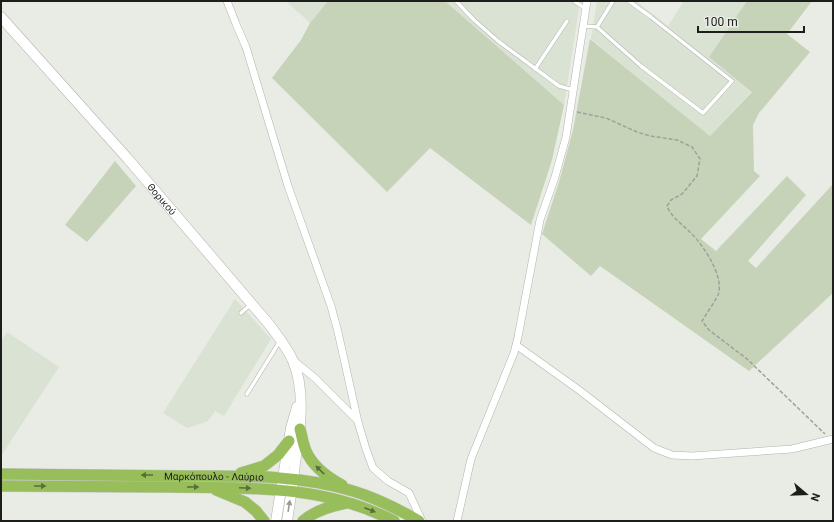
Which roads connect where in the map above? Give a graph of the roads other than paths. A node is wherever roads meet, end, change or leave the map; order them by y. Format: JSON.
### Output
{"nodes":[{"id":1,"x":227,"y":1,"type":"edge"},
{"id":2,"x":456,"y":1,"type":"edge"},
{"id":3,"x":574,"y":1,"type":"edge"},
{"id":4,"x":613,"y":1,"type":"edge"},
{"id":5,"x":629,"y":1,"type":"edge"},
{"id":6,"x":587,"y":5,"type":"edge"},
{"id":7,"x":1,"y":17,"type":"edge"},
{"id":8,"x":567,"y":21,"type":"dead end"},
{"id":9,"x":584,"y":26,"type":"junction"},
{"id":10,"x":597,"y":27,"type":"junction"},
{"id":11,"x":536,"y":69,"type":"junction"},
{"id":12,"x":573,"y":90,"type":"junction"},
{"id":13,"x":252,"y":304,"type":"junction"},
{"id":14,"x":241,"y":313,"type":"dead end"},
{"id":15,"x":281,"y":340,"type":"junction"},
{"id":16,"x":516,"y":345,"type":"junction"},
{"id":17,"x":294,"y":361,"type":"junction"},
{"id":18,"x":246,"y":394,"type":"dead end"},
{"id":19,"x":300,"y":395,"type":"junction"},
{"id":20,"x":358,"y":422,"type":"junction"},
{"id":21,"x":300,"y":429,"type":"junction"},
{"id":22,"x":832,"y":440,"type":"edge"},
{"id":23,"x":289,"y":441,"type":"junction"},
{"id":24,"x":1,"y":474,"type":"edge"},
{"id":25,"x":228,"y":476,"type":"junction"},
{"id":26,"x":288,"y":479,"type":"junction"},
{"id":27,"x":1,"y":486,"type":"edge"},
{"id":28,"x":210,"y":488,"type":"junction"},
{"id":29,"x":286,"y":490,"type":"junction"},
{"id":30,"x":353,"y":491,"type":"junction"},
{"id":31,"x":350,"y":502,"type":"junction"},
{"id":32,"x":264,"y":521,"type":"edge"},
{"id":33,"x":276,"y":521,"type":"edge"},
{"id":34,"x":287,"y":521,"type":"edge"},
{"id":35,"x":303,"y":521,"type":"edge"},
{"id":36,"x":394,"y":521,"type":"edge"},
{"id":37,"x":420,"y":521,"type":"edge"},
{"id":38,"x":457,"y":521,"type":"edge"}],
"edges":[{"from":1,"to":20,"type":"street"},
{"from":2,"to":11,"type":"lane"},
{"from":3,"to":6,"type":"lane"},
{"from":4,"to":10,"type":"lane"},
{"from":5,"to":10,"type":"lane"},
{"from":6,"to":9,"type":"street"},
{"from":7,"to":13,"type":"main road","name":"Θορικού"},
{"from":8,"to":11,"type":"lane"},
{"from":9,"to":10,"type":"lane"},
{"from":9,"to":12,"type":"street"},
{"from":11,"to":12,"type":"lane"},
{"from":12,"to":16,"type":"street"},
{"from":13,"to":14,"type":"lane"},
{"from":13,"to":15,"type":"main road","name":"Θορικού"},
{"from":15,"to":17,"type":"main road","name":"Θορικού"},
{"from":15,"to":18,"type":"lane"},
{"from":16,"to":22,"type":"street"},
{"from":16,"to":38,"type":"street"},
{"from":17,"to":19,"type":"main road","name":"Θορικού"},
{"from":17,"to":20,"type":"street"},
{"from":19,"to":21,"type":"main road","name":"Θορικού"},
{"from":19,"to":23,"type":"main road","name":"Θορικού"},
{"from":20,"to":37,"type":"street"},
{"from":21,"to":26,"type":"main road","name":"Θορικού"},
{"from":30,"to":21,"type":"highway","one_way":true},
{"from":23,"to":25,"type":"highway"},
{"from":23,"to":26,"type":"main road","name":"Θορικού"},
{"from":25,"to":24,"type":"highway","name":"Μαρκόπουλο - Λαύριο","one_way":true},
{"from":25,"to":26,"type":"highway","name":"Μαρκόπουλο - Λαύριο"},
{"from":26,"to":29,"type":"main road"},
{"from":26,"to":30,"type":"highway","name":"Μαρκόπουλο - Λαύριο"},
{"from":27,"to":28,"type":"highway","name":"Μαρκόπουλο - Λαύριο","one_way":true},
{"from":28,"to":29,"type":"highway","name":"Μαρκόπουλο - Λαύριο","one_way":true},
{"from":28,"to":32,"type":"highway"},
{"from":29,"to":31,"type":"highway","name":"Μαρκόπουλο - Λαύριο"},
{"from":29,"to":33,"type":"main road"},
{"from":34,"to":29,"type":"main road","one_way":true},
{"from":30,"to":37,"type":"highway","name":"Μαρκόπουλο - Λαύριο"},
{"from":31,"to":35,"type":"highway"},
{"from":31,"to":36,"type":"highway","name":"Μαρκόπουλο - Λαύριο","one_way":true}]}
